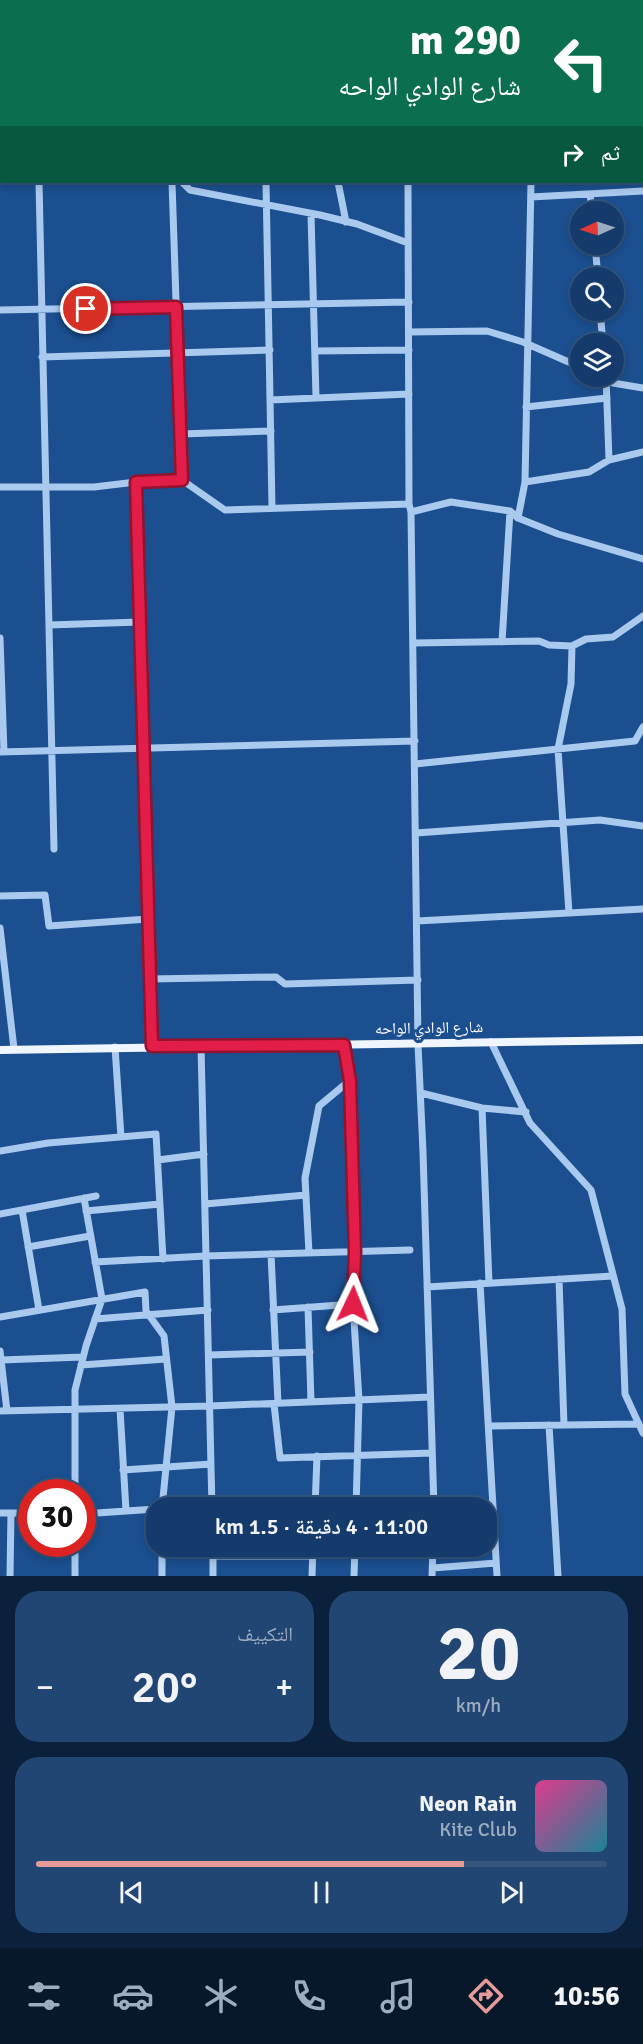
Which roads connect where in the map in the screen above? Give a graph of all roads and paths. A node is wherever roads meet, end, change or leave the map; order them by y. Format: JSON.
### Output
{"nodes":[{"id":1,"x":39,"y":183,"type":"edge"},
{"id":2,"x":172,"y":183,"type":"edge"},
{"id":3,"x":183,"y":183,"type":"edge"},
{"id":4,"x":266,"y":183,"type":"edge"},
{"id":5,"x":338,"y":183,"type":"edge"},
{"id":6,"x":408,"y":183,"type":"edge"},
{"id":7,"x":531,"y":183,"type":"edge"},
{"id":8,"x":643,"y":191,"type":"edge"},
{"id":9,"x":590,"y":194,"type":"junction"},
{"id":10,"x":531,"y":197,"type":"junction"},
{"id":11,"x":591,"y":201,"type":"edge"},
{"id":12,"x":267,"y":206,"type":"junction"},
{"id":13,"x":311,"y":214,"type":"junction"},
{"id":14,"x":346,"y":222,"type":"junction"},
{"id":15,"x":408,"y":243,"type":"junction"},
{"id":16,"x":409,"y":302,"type":"junction"},
{"id":17,"x":314,"y":304,"type":"junction"},
{"id":18,"x":269,"y":305,"type":"junction"},
{"id":19,"x":176,"y":307,"type":"junction"},
{"id":20,"x":41,"y":309,"type":"junction"},
{"id":21,"x":0,"y":310,"type":"edge"},
{"id":22,"x":409,"y":332,"type":"junction"},
{"id":23,"x":526,"y":343,"type":"junction"},
{"id":24,"x":270,"y":350,"type":"junction"},
{"id":25,"x":409,"y":350,"type":"junction"},
{"id":26,"x":315,"y":351,"type":"junction"},
{"id":27,"x":178,"y":353,"type":"junction"},
{"id":28,"x":42,"y":357,"type":"junction"},
{"id":29,"x":570,"y":363,"type":"edge"},
{"id":30,"x":624,"y":385,"type":"edge"},
{"id":31,"x":605,"y":387,"type":"edge"},
{"id":32,"x":643,"y":388,"type":"edge"},
{"id":33,"x":409,"y":394,"type":"junction"},
{"id":34,"x":316,"y":397,"type":"junction"},
{"id":35,"x":607,"y":398,"type":"junction"},
{"id":36,"x":270,"y":400,"type":"junction"},
{"id":37,"x":526,"y":407,"type":"junction"},
{"id":38,"x":271,"y":431,"type":"junction"},
{"id":39,"x":181,"y":434,"type":"junction"},
{"id":40,"x":643,"y":452,"type":"edge"},
{"id":41,"x":609,"y":460,"type":"junction"},
{"id":42,"x":182,"y":480,"type":"junction"},
{"id":43,"x":136,"y":482,"type":"junction"},
{"id":44,"x":525,"y":482,"type":"junction"},
{"id":45,"x":0,"y":487,"type":"edge"},
{"id":46,"x":46,"y":487,"type":"junction"},
{"id":47,"x":272,"y":508,"type":"junction"},
{"id":48,"x":410,"y":508,"type":"junction"},
{"id":49,"x":510,"y":511,"type":"junction"},
{"id":50,"x":518,"y":518,"type":"junction"},
{"id":51,"x":643,"y":559,"type":"edge"},
{"id":52,"x":643,"y":615,"type":"edge"},
{"id":53,"x":140,"y":622,"type":"junction"},
{"id":54,"x":49,"y":625,"type":"junction"},
{"id":55,"x":0,"y":638,"type":"edge"},
{"id":56,"x":502,"y":642,"type":"junction"},
{"id":57,"x":414,"y":643,"type":"junction"},
{"id":58,"x":572,"y":646,"type":"junction"},
{"id":59,"x":643,"y":727,"type":"edge"},
{"id":60,"x":415,"y":741,"type":"junction"},
{"id":61,"x":143,"y":748,"type":"junction"},
{"id":62,"x":558,"y":749,"type":"junction"},
{"id":63,"x":52,"y":751,"type":"junction"},
{"id":64,"x":2,"y":752,"type":"edge"},
{"id":65,"x":415,"y":764,"type":"junction"},
{"id":66,"x":563,"y":823,"type":"junction"},
{"id":67,"x":643,"y":826,"type":"edge"},
{"id":68,"x":416,"y":833,"type":"junction"},
{"id":69,"x":54,"y":849,"type":"dead end"},
{"id":70,"x":0,"y":896,"type":"edge"},
{"id":71,"x":643,"y":909,"type":"edge"},
{"id":72,"x":569,"y":913,"type":"junction"},
{"id":73,"x":148,"y":919,"type":"junction"},
{"id":74,"x":417,"y":921,"type":"junction"},
{"id":75,"x":0,"y":928,"type":"edge"},
{"id":76,"x":149,"y":979,"type":"junction"},
{"id":77,"x":418,"y":980,"type":"junction"},
{"id":78,"x":643,"y":1040,"type":"edge"},
{"id":79,"x":491,"y":1042,"type":"junction"},
{"id":80,"x":418,"y":1044,"type":"junction"},
{"id":81,"x":344,"y":1045,"type":"junction"},
{"id":82,"x":152,"y":1046,"type":"junction"},
{"id":83,"x":201,"y":1046,"type":"junction"},
{"id":84,"x":115,"y":1047,"type":"junction"},
{"id":85,"x":14,"y":1049,"type":"junction"},
{"id":86,"x":0,"y":1050,"type":"edge"},
{"id":87,"x":350,"y":1081,"type":"junction"},
{"id":88,"x":421,"y":1093,"type":"junction"},
{"id":89,"x":482,"y":1108,"type":"junction"},
{"id":90,"x":526,"y":1112,"type":"junction"},
{"id":91,"x":121,"y":1137,"type":"junction"},
{"id":92,"x":0,"y":1151,"type":"edge"},
{"id":93,"x":204,"y":1155,"type":"junction"},
{"id":94,"x":158,"y":1160,"type":"junction"},
{"id":95,"x":306,"y":1195,"type":"junction"},
{"id":96,"x":96,"y":1196,"type":"dead end"},
{"id":97,"x":84,"y":1198,"type":"junction"},
{"id":98,"x":160,"y":1204,"type":"junction"},
{"id":99,"x":205,"y":1204,"type":"junction"},
{"id":100,"x":22,"y":1210,"type":"junction"},
{"id":101,"x":86,"y":1211,"type":"junction"},
{"id":102,"x":0,"y":1214,"type":"edge"},
{"id":103,"x":90,"y":1236,"type":"junction"},
{"id":104,"x":28,"y":1247,"type":"junction"},
{"id":105,"x":411,"y":1251,"type":"dead end"},
{"id":106,"x":355,"y":1252,"type":"junction"},
{"id":107,"x":309,"y":1253,"type":"junction"},
{"id":108,"x":271,"y":1254,"type":"junction"},
{"id":109,"x":206,"y":1256,"type":"junction"},
{"id":110,"x":163,"y":1259,"type":"junction"},
{"id":111,"x":95,"y":1262,"type":"junction"},
{"id":112,"x":613,"y":1276,"type":"junction"},
{"id":113,"x":559,"y":1279,"type":"junction"},
{"id":114,"x":489,"y":1283,"type":"junction"},
{"id":115,"x":480,"y":1284,"type":"junction"},
{"id":116,"x":427,"y":1287,"type":"junction"},
{"id":117,"x":102,"y":1299,"type":"junction"},
{"id":118,"x":353,"y":1304,"type":"junction"},
{"id":119,"x":308,"y":1307,"type":"junction"},
{"id":120,"x":39,"y":1310,"type":"junction"},
{"id":121,"x":208,"y":1310,"type":"junction"},
{"id":122,"x":273,"y":1310,"type":"junction"},
{"id":123,"x":148,"y":1315,"type":"junction"},
{"id":124,"x":0,"y":1317,"type":"edge"},
{"id":125,"x":95,"y":1319,"type":"junction"},
{"id":126,"x":0,"y":1352,"type":"edge"},
{"id":127,"x":310,"y":1352,"type":"junction"},
{"id":128,"x":275,"y":1353,"type":"junction"},
{"id":129,"x":208,"y":1355,"type":"junction"},
{"id":130,"x":166,"y":1359,"type":"junction"},
{"id":131,"x":1,"y":1360,"type":"edge"},
{"id":132,"x":82,"y":1361,"type":"junction"},
{"id":133,"x":430,"y":1396,"type":"junction"},
{"id":134,"x":359,"y":1400,"type":"junction"},
{"id":135,"x":312,"y":1402,"type":"junction"},
{"id":136,"x":276,"y":1403,"type":"junction"},
{"id":137,"x":210,"y":1406,"type":"junction"},
{"id":138,"x":172,"y":1407,"type":"junction"},
{"id":139,"x":120,"y":1408,"type":"junction"},
{"id":140,"x":75,"y":1410,"type":"junction"},
{"id":141,"x":3,"y":1411,"type":"edge"},
{"id":142,"x":639,"y":1424,"type":"junction"},
{"id":143,"x":549,"y":1425,"type":"junction"},
{"id":144,"x":564,"y":1425,"type":"junction"},
{"id":145,"x":489,"y":1426,"type":"junction"},
{"id":146,"x":643,"y":1433,"type":"edge"},
{"id":147,"x":432,"y":1453,"type":"junction"},
{"id":148,"x":358,"y":1454,"type":"junction"},
{"id":149,"x":317,"y":1456,"type":"junction"},
{"id":150,"x":211,"y":1464,"type":"junction"},
{"id":151,"x":166,"y":1467,"type":"junction"},
{"id":152,"x":123,"y":1470,"type":"junction"},
{"id":153,"x":75,"y":1479,"type":"edge"},
{"id":154,"x":163,"y":1497,"type":"edge"},
{"id":155,"x":212,"y":1497,"type":"edge"},
{"id":156,"x":315,"y":1497,"type":"edge"},
{"id":157,"x":356,"y":1497,"type":"edge"},
{"id":158,"x":434,"y":1497,"type":"edge"},
{"id":159,"x":146,"y":1510,"type":"edge"},
{"id":160,"x":126,"y":1511,"type":"junction"},
{"id":161,"x":0,"y":1513,"type":"edge"},
{"id":162,"x":11,"y":1513,"type":"junction"},
{"id":163,"x":18,"y":1513,"type":"edge"},
{"id":164,"x":96,"y":1513,"type":"edge"},
{"id":165,"x":75,"y":1557,"type":"edge"},
{"id":166,"x":162,"y":1557,"type":"edge"},
{"id":167,"x":213,"y":1557,"type":"edge"},
{"id":168,"x":313,"y":1557,"type":"edge"},
{"id":169,"x":355,"y":1557,"type":"edge"},
{"id":170,"x":434,"y":1557,"type":"edge"},
{"id":171,"x":496,"y":1563,"type":"junction"},
{"id":172,"x":433,"y":1568,"type":"junction"},
{"id":173,"x":10,"y":1576,"type":"edge"},
{"id":174,"x":75,"y":1576,"type":"edge"},
{"id":175,"x":162,"y":1576,"type":"edge"},
{"id":176,"x":213,"y":1576,"type":"edge"},
{"id":177,"x":312,"y":1576,"type":"edge"},
{"id":178,"x":354,"y":1576,"type":"edge"},
{"id":179,"x":432,"y":1576,"type":"edge"},
{"id":180,"x":497,"y":1576,"type":"edge"},
{"id":181,"x":558,"y":1576,"type":"edge"}],
"edges":[{"from":1,"to":20,"type":"street"},
{"from":2,"to":19,"type":"street"},
{"from":3,"to":12,"type":"street"},
{"from":4,"to":12,"type":"street"},
{"from":5,"to":14,"type":"street"},
{"from":6,"to":15,"type":"street"},
{"from":7,"to":10,"type":"street"},
{"from":8,"to":9,"type":"street"},
{"from":9,"to":10,"type":"street"},
{"from":9,"to":11,"type":"street"},
{"from":10,"to":23,"type":"street"},
{"from":12,"to":13,"type":"street"},
{"from":12,"to":18,"type":"street"},
{"from":13,"to":14,"type":"street"},
{"from":13,"to":17,"type":"street"},
{"from":14,"to":15,"type":"street"},
{"from":15,"to":16,"type":"street"},
{"from":16,"to":17,"type":"street"},
{"from":16,"to":22,"type":"street"},
{"from":17,"to":18,"type":"street"},
{"from":17,"to":26,"type":"street"},
{"from":18,"to":19,"type":"street"},
{"from":18,"to":24,"type":"street"},
{"from":19,"to":20,"type":"street"},
{"from":19,"to":27,"type":"street"},
{"from":20,"to":21,"type":"street"},
{"from":20,"to":28,"type":"street"},
{"from":22,"to":23,"type":"street"},
{"from":22,"to":25,"type":"street"},
{"from":23,"to":29,"type":"street"},
{"from":23,"to":37,"type":"street"},
{"from":24,"to":27,"type":"street"},
{"from":24,"to":36,"type":"street"},
{"from":25,"to":26,"type":"street"},
{"from":25,"to":33,"type":"street"},
{"from":26,"to":34,"type":"street"},
{"from":27,"to":28,"type":"street"},
{"from":27,"to":39,"type":"street"},
{"from":28,"to":46,"type":"street"},
{"from":30,"to":32,"type":"street"},
{"from":31,"to":35,"type":"street"},
{"from":33,"to":34,"type":"street"},
{"from":33,"to":48,"type":"street"},
{"from":34,"to":36,"type":"street"},
{"from":35,"to":37,"type":"street"},
{"from":35,"to":41,"type":"street"},
{"from":36,"to":38,"type":"street"},
{"from":37,"to":44,"type":"street"},
{"from":38,"to":39,"type":"street"},
{"from":38,"to":47,"type":"street"},
{"from":39,"to":42,"type":"street"},
{"from":40,"to":41,"type":"street"},
{"from":41,"to":44,"type":"street"},
{"from":42,"to":43,"type":"street"},
{"from":42,"to":47,"type":"street"},
{"from":43,"to":46,"type":"street"},
{"from":43,"to":53,"type":"street"},
{"from":44,"to":50,"type":"street"},
{"from":45,"to":46,"type":"street"},
{"from":46,"to":54,"type":"street"},
{"from":47,"to":48,"type":"street"},
{"from":48,"to":49,"type":"street"},
{"from":48,"to":57,"type":"street"},
{"from":49,"to":50,"type":"street"},
{"from":49,"to":56,"type":"street"},
{"from":50,"to":51,"type":"street"},
{"from":52,"to":58,"type":"street"},
{"from":53,"to":54,"type":"street"},
{"from":53,"to":61,"type":"street"},
{"from":54,"to":63,"type":"street"},
{"from":55,"to":64,"type":"street"},
{"from":56,"to":57,"type":"street"},
{"from":56,"to":58,"type":"street"},
{"from":57,"to":60,"type":"street"},
{"from":58,"to":62,"type":"street"},
{"from":59,"to":62,"type":"street"},
{"from":60,"to":61,"type":"street"},
{"from":60,"to":65,"type":"street"},
{"from":61,"to":63,"type":"street"},
{"from":61,"to":73,"type":"street"},
{"from":62,"to":65,"type":"street"},
{"from":62,"to":66,"type":"street"},
{"from":63,"to":64,"type":"street"},
{"from":63,"to":69,"type":"street"},
{"from":65,"to":68,"type":"street"},
{"from":66,"to":67,"type":"street"},
{"from":66,"to":68,"type":"street"},
{"from":66,"to":72,"type":"street"},
{"from":68,"to":74,"type":"street"},
{"from":70,"to":73,"type":"street"},
{"from":71,"to":72,"type":"street"},
{"from":72,"to":74,"type":"street"},
{"from":73,"to":76,"type":"street"},
{"from":74,"to":77,"type":"street"},
{"from":75,"to":85,"type":"street"},
{"from":76,"to":77,"type":"street"},
{"from":76,"to":82,"type":"street"},
{"from":77,"to":80,"type":"street"},
{"from":78,"to":79,"type":"main road","name":"شارع الوادي الواحه"},
{"from":79,"to":80,"type":"main road","name":"شارع الوادي الواحه"},
{"from":79,"to":90,"type":"street"},
{"from":80,"to":81,"type":"main road","name":"شارع الوادي الواحه"},
{"from":80,"to":88,"type":"street"},
{"from":81,"to":83,"type":"main road","name":"شارع الوادي الواحه"},
{"from":81,"to":87,"type":"street"},
{"from":82,"to":83,"type":"main road","name":"شارع الوادي الواحه"},
{"from":82,"to":84,"type":"main road","name":"شارع الوادي الواحه"},
{"from":83,"to":93,"type":"street"},
{"from":84,"to":85,"type":"main road","name":"شارع الوادي الواحه"},
{"from":84,"to":91,"type":"street"},
{"from":85,"to":86,"type":"main road","name":"شارع الوادي الواحه"},
{"from":87,"to":95,"type":"street"},
{"from":87,"to":106,"type":"street"},
{"from":88,"to":89,"type":"street"},
{"from":88,"to":116,"type":"street"},
{"from":89,"to":90,"type":"street"},
{"from":89,"to":114,"type":"street"},
{"from":90,"to":112,"type":"street"},
{"from":91,"to":92,"type":"street"},
{"from":91,"to":94,"type":"street"},
{"from":93,"to":94,"type":"street"},
{"from":93,"to":99,"type":"street"},
{"from":94,"to":98,"type":"street"},
{"from":95,"to":99,"type":"street"},
{"from":95,"to":107,"type":"street"},
{"from":96,"to":97,"type":"street"},
{"from":97,"to":100,"type":"street"},
{"from":97,"to":101,"type":"street"},
{"from":98,"to":101,"type":"street"},
{"from":98,"to":110,"type":"street"},
{"from":99,"to":109,"type":"street"},
{"from":100,"to":102,"type":"street"},
{"from":100,"to":104,"type":"street"},
{"from":101,"to":103,"type":"street"},
{"from":103,"to":104,"type":"street"},
{"from":103,"to":111,"type":"street"},
{"from":104,"to":120,"type":"street"},
{"from":105,"to":106,"type":"street"},
{"from":106,"to":107,"type":"street"},
{"from":106,"to":118,"type":"street"},
{"from":107,"to":108,"type":"street"},
{"from":108,"to":109,"type":"street"},
{"from":108,"to":122,"type":"street"},
{"from":109,"to":110,"type":"street"},
{"from":109,"to":121,"type":"street"},
{"from":110,"to":111,"type":"street"},
{"from":111,"to":117,"type":"street"},
{"from":112,"to":113,"type":"street"},
{"from":112,"to":142,"type":"street"},
{"from":113,"to":114,"type":"street"},
{"from":113,"to":144,"type":"street"},
{"from":114,"to":115,"type":"street"},
{"from":115,"to":116,"type":"street"},
{"from":115,"to":145,"type":"street"},
{"from":116,"to":133,"type":"street"},
{"from":117,"to":120,"type":"street"},
{"from":117,"to":123,"type":"street"},
{"from":117,"to":125,"type":"street"},
{"from":118,"to":119,"type":"street"},
{"from":118,"to":134,"type":"street"},
{"from":119,"to":122,"type":"street"},
{"from":119,"to":127,"type":"street"},
{"from":120,"to":124,"type":"street"},
{"from":121,"to":123,"type":"street"},
{"from":121,"to":129,"type":"street"},
{"from":122,"to":128,"type":"street"},
{"from":123,"to":125,"type":"street"},
{"from":123,"to":130,"type":"street"},
{"from":125,"to":132,"type":"street"},
{"from":126,"to":131,"type":"street"},
{"from":127,"to":128,"type":"street"},
{"from":127,"to":135,"type":"street"},
{"from":128,"to":129,"type":"street"},
{"from":128,"to":136,"type":"street"},
{"from":129,"to":137,"type":"street"},
{"from":130,"to":132,"type":"street"},
{"from":130,"to":138,"type":"street"},
{"from":131,"to":132,"type":"street"},
{"from":131,"to":141,"type":"street"},
{"from":132,"to":140,"type":"street"},
{"from":133,"to":134,"type":"street"},
{"from":133,"to":147,"type":"street"},
{"from":134,"to":135,"type":"street"},
{"from":134,"to":148,"type":"street"},
{"from":135,"to":136,"type":"street"},
{"from":136,"to":137,"type":"street"},
{"from":136,"to":149,"type":"street"},
{"from":137,"to":138,"type":"street"},
{"from":137,"to":150,"type":"street"},
{"from":138,"to":139,"type":"street"},
{"from":138,"to":151,"type":"street"},
{"from":139,"to":140,"type":"street"},
{"from":139,"to":152,"type":"street"},
{"from":140,"to":141,"type":"street"},
{"from":140,"to":153,"type":"street"},
{"from":142,"to":144,"type":"street"},
{"from":142,"to":146,"type":"street"},
{"from":143,"to":144,"type":"street"},
{"from":143,"to":145,"type":"street"},
{"from":143,"to":181,"type":"street"},
{"from":145,"to":171,"type":"street"},
{"from":147,"to":148,"type":"street"},
{"from":147,"to":158,"type":"street"},
{"from":148,"to":149,"type":"street"},
{"from":148,"to":157,"type":"street"},
{"from":149,"to":156,"type":"street"},
{"from":150,"to":151,"type":"street"},
{"from":150,"to":155,"type":"street"},
{"from":151,"to":152,"type":"street"},
{"from":151,"to":154,"type":"street"},
{"from":152,"to":160,"type":"street"},
{"from":159,"to":160,"type":"street"},
{"from":160,"to":164,"type":"street"},
{"from":161,"to":162,"type":"street"},
{"from":162,"to":163,"type":"street"},
{"from":162,"to":173,"type":"street"},
{"from":165,"to":174,"type":"street"},
{"from":166,"to":175,"type":"street"},
{"from":167,"to":176,"type":"street"},
{"from":168,"to":177,"type":"street"},
{"from":169,"to":178,"type":"street"},
{"from":170,"to":172,"type":"street"},
{"from":171,"to":172,"type":"street"},
{"from":171,"to":180,"type":"street"},
{"from":172,"to":179,"type":"street"}]}
